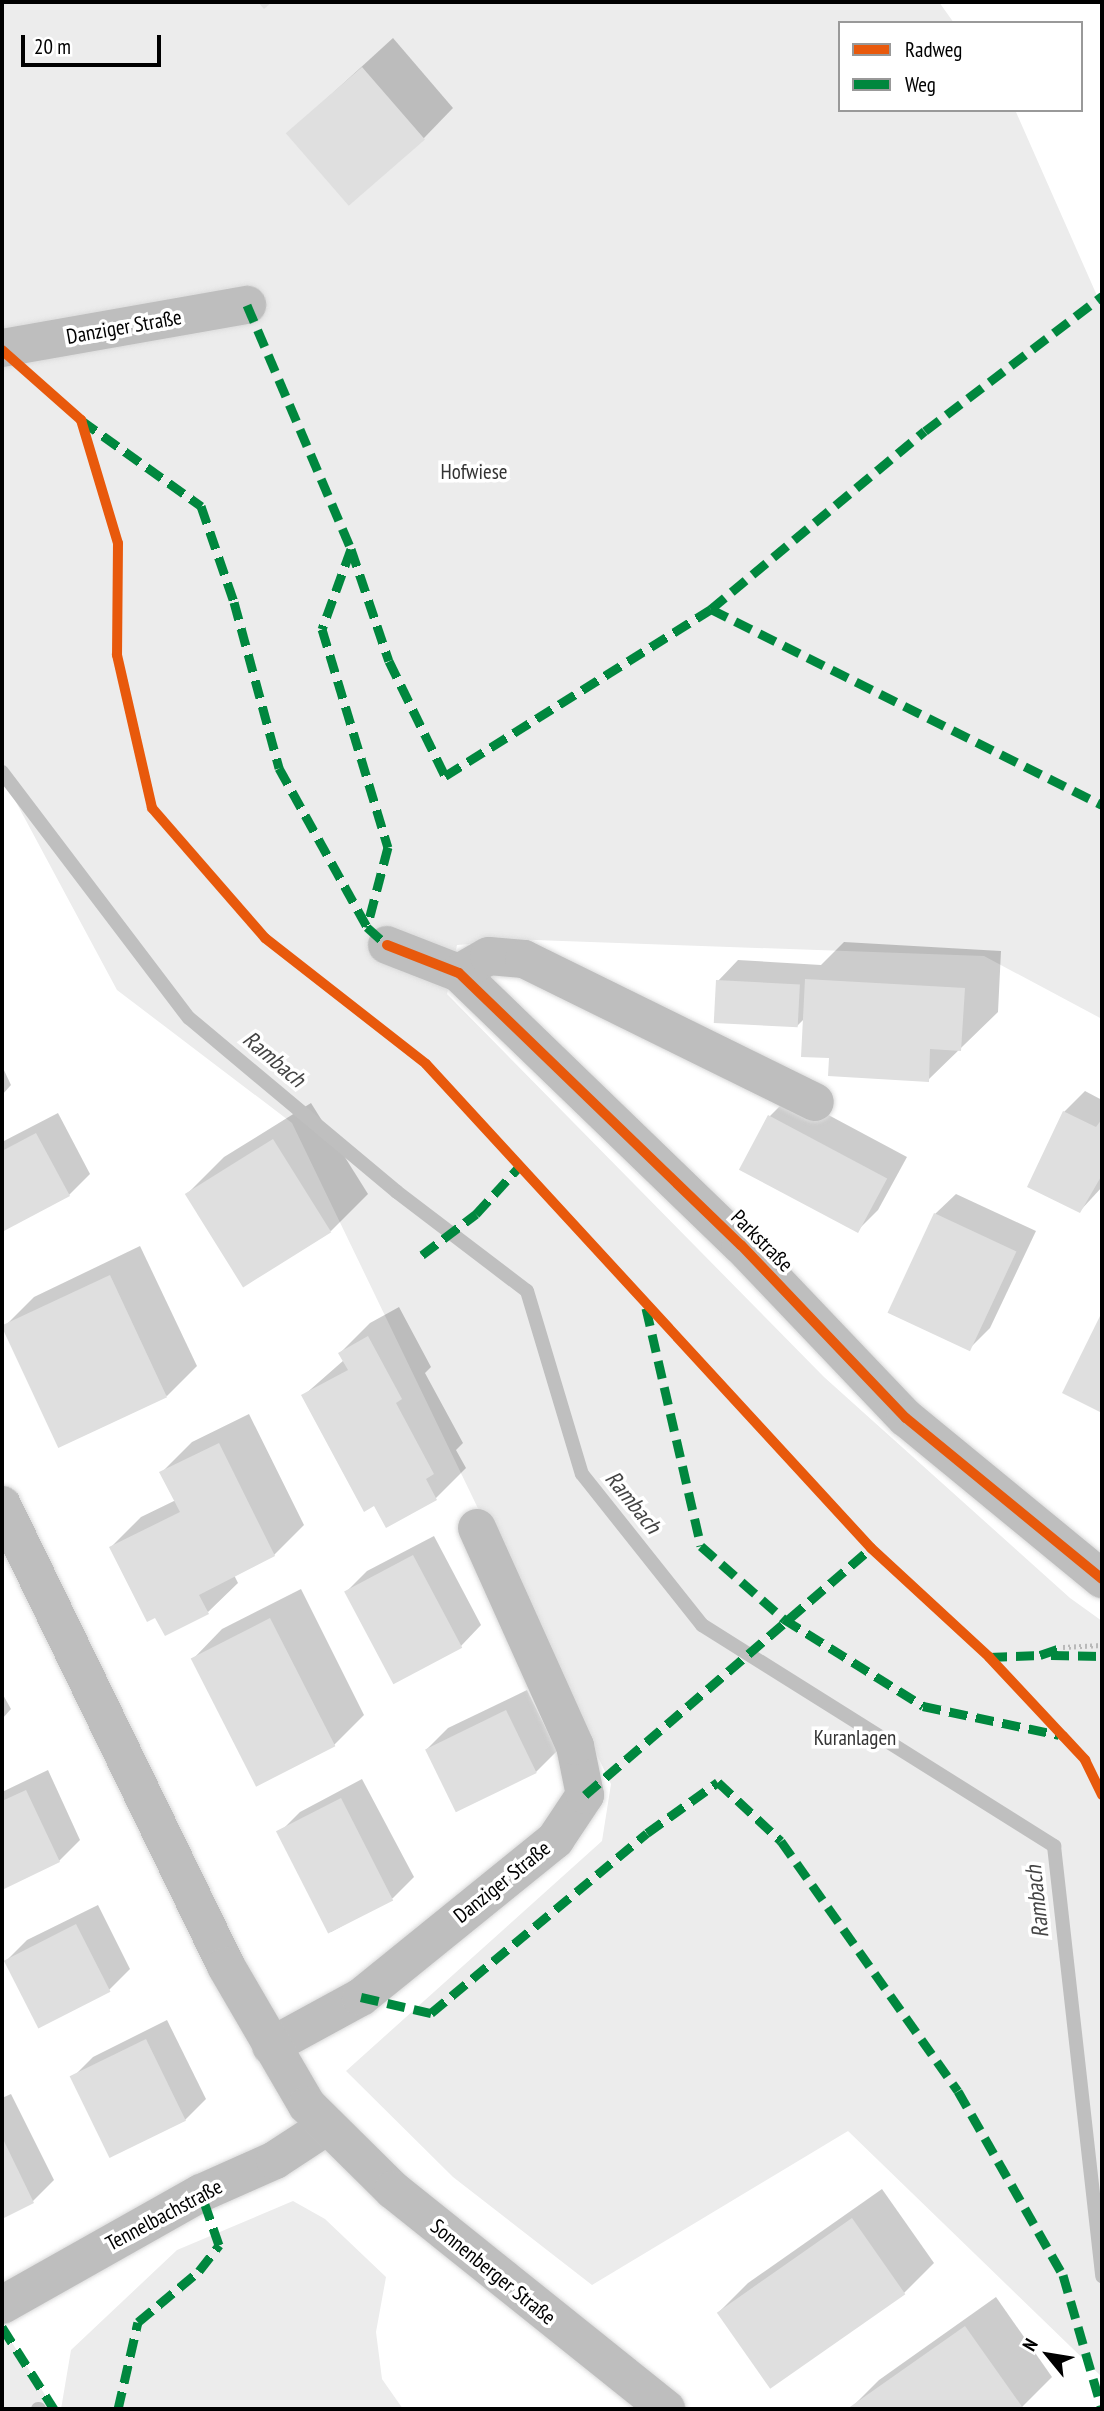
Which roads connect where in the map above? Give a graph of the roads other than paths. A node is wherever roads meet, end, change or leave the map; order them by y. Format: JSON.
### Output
{"nodes":[{"id":1,"x":247,"y":305,"type":"dead end"},
{"id":2,"x":2,"y":348,"type":"edge"},
{"id":3,"x":387,"y":945,"type":"dead end"},
{"id":4,"x":459,"y":973,"type":"junction"},
{"id":5,"x":815,"y":1101,"type":"dead end"},
{"id":6,"x":2,"y":1505,"type":"edge"},
{"id":7,"x":477,"y":1528,"type":"dead end"},
{"id":8,"x":1102,"y":1578,"type":"edge"},
{"id":9,"x":271,"y":2046,"type":"junction"},
{"id":10,"x":327,"y":2126,"type":"junction"},
{"id":11,"x":2,"y":2305,"type":"edge"},
{"id":12,"x":666,"y":2409,"type":"edge"}],
"edges":[{"from":1,"to":2,"type":"street","name":"Danziger Straße"},
{"from":3,"to":4,"type":"street","name":"Parkstraße"},
{"from":4,"to":5,"type":"street"},
{"from":4,"to":8,"type":"street","name":"Parkstraße"},
{"from":6,"to":9,"type":"street"},
{"from":7,"to":9,"type":"street","name":"Danziger Straße"},
{"from":9,"to":10,"type":"street"},
{"from":10,"to":11,"type":"street","name":"Tennelbachstraße"},
{"from":10,"to":12,"type":"street","name":"Sonnenberger Straße"}]}
